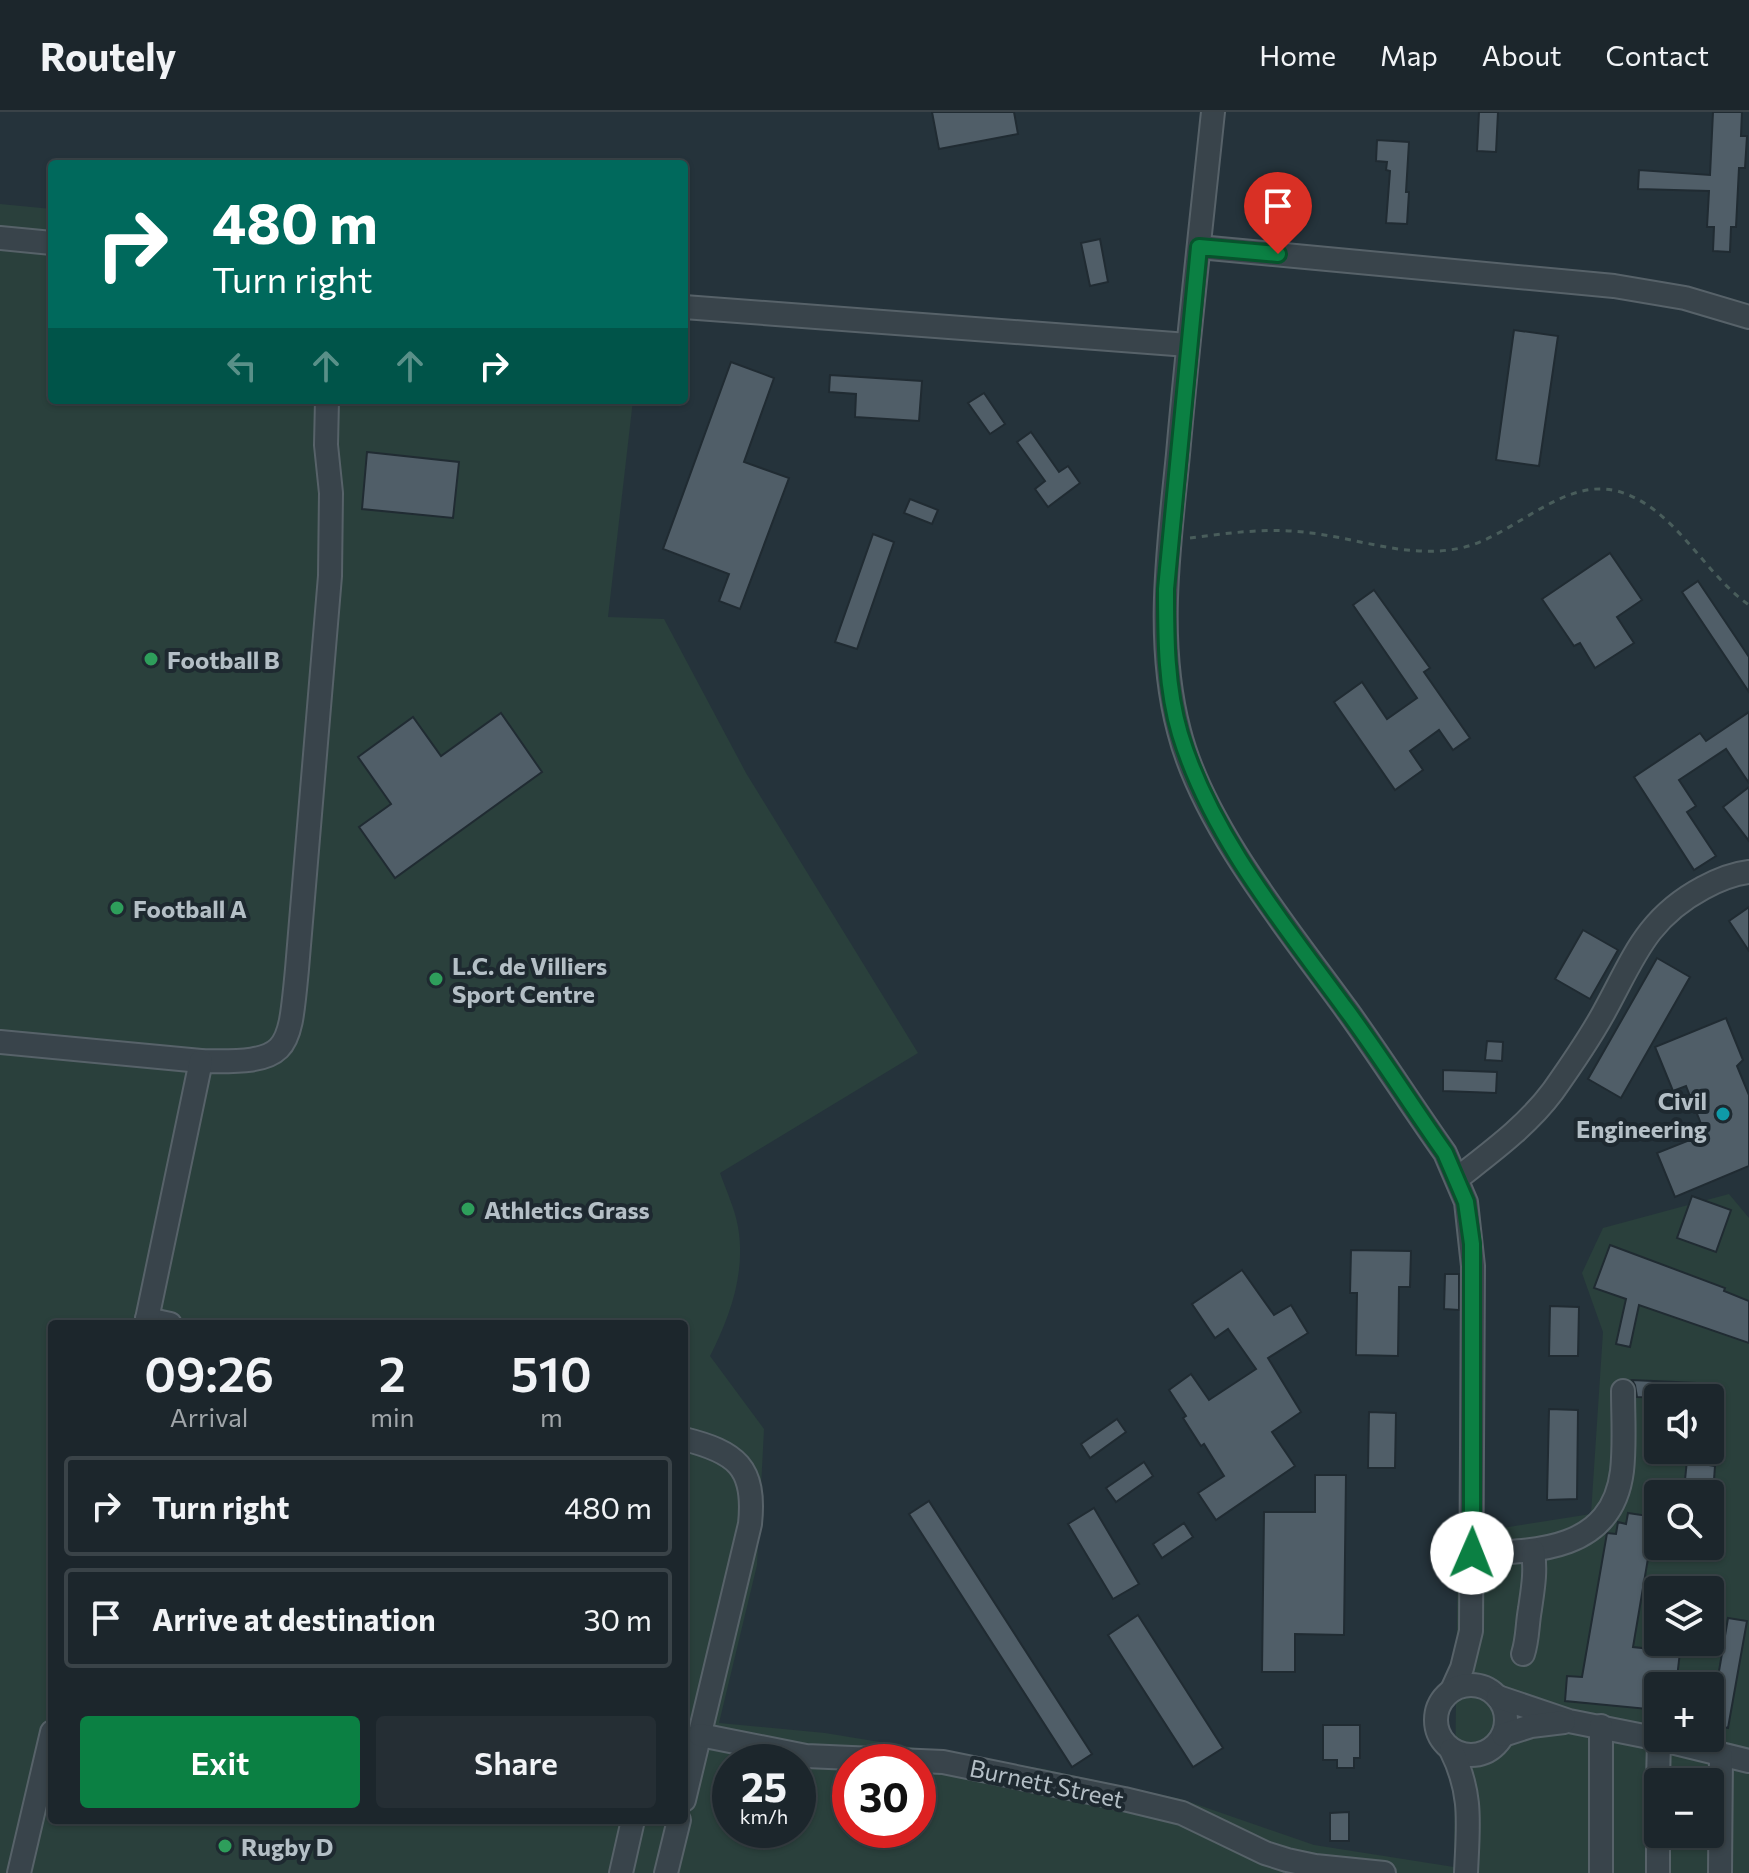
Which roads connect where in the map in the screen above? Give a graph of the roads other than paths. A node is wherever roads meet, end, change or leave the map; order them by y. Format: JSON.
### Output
{"nodes":[{"id":1,"x":1213,"y":112,"type":"edge"},
{"id":2,"x":0,"y":238,"type":"edge"},
{"id":3,"x":48,"y":243,"type":"edge"},
{"id":4,"x":1199,"y":247,"type":"junction"},
{"id":5,"x":688,"y":307,"type":"edge"},
{"id":6,"x":1749,"y":317,"type":"edge"},
{"id":7,"x":1188,"y":345,"type":"junction"},
{"id":8,"x":327,"y":404,"type":"edge"},
{"id":9,"x":1749,"y":872,"type":"edge"},
{"id":10,"x":0,"y":1042,"type":"edge"},
{"id":11,"x":201,"y":1061,"type":"junction"},
{"id":12,"x":1458,"y":1178,"type":"junction"},
{"id":13,"x":146,"y":1320,"type":"edge"},
{"id":14,"x":1623,"y":1391,"type":"dead end"},
{"id":15,"x":688,"y":1440,"type":"edge"},
{"id":16,"x":1533,"y":1551,"type":"junction"},
{"id":17,"x":1472,"y":1553,"type":"junction"},
{"id":18,"x":1471,"y":1631,"type":"junction"},
{"id":19,"x":1523,"y":1654,"type":"dead end"},
{"id":20,"x":1452,"y":1690,"type":"junction"},
{"id":21,"x":1491,"y":1692,"type":"junction"},
{"id":22,"x":1569,"y":1721,"type":"junction"},
{"id":23,"x":1601,"y":1726,"type":"junction"},
{"id":24,"x":700,"y":1735,"type":"junction"},
{"id":25,"x":1644,"y":1736,"type":"edge"},
{"id":26,"x":1496,"y":1742,"type":"junction"},
{"id":27,"x":48,"y":1749,"type":"edge"},
{"id":28,"x":1451,"y":1750,"type":"junction"},
{"id":29,"x":1706,"y":1752,"type":"edge"},
{"id":30,"x":1721,"y":1756,"type":"junction"},
{"id":31,"x":1749,"y":1761,"type":"edge"},
{"id":32,"x":688,"y":1784,"type":"edge"},
{"id":33,"x":1469,"y":1800,"type":"junction"},
{"id":34,"x":632,"y":1824,"type":"edge"},
{"id":35,"x":678,"y":1824,"type":"edge"},
{"id":36,"x":1658,"y":1848,"type":"edge"},
{"id":37,"x":19,"y":1873,"type":"edge"},
{"id":38,"x":621,"y":1873,"type":"edge"},
{"id":39,"x":666,"y":1873,"type":"edge"},
{"id":40,"x":1384,"y":1873,"type":"edge"},
{"id":41,"x":1466,"y":1873,"type":"edge"},
{"id":42,"x":1601,"y":1873,"type":"edge"},
{"id":43,"x":1658,"y":1873,"type":"edge"},
{"id":44,"x":1720,"y":1873,"type":"edge"}],
"edges":[{"from":1,"to":4,"type":"street"},
{"from":2,"to":3,"type":"street"},
{"from":4,"to":6,"type":"street"},
{"from":4,"to":7,"type":"street"},
{"from":5,"to":7,"type":"street"},
{"from":7,"to":12,"type":"street"},
{"from":8,"to":11,"type":"street"},
{"from":9,"to":12,"type":"street"},
{"from":10,"to":11,"type":"street"},
{"from":11,"to":13,"type":"street"},
{"from":12,"to":17,"type":"street"},
{"from":14,"to":16,"type":"street"},
{"from":15,"to":24,"type":"street"},
{"from":16,"to":17,"type":"street"},
{"from":16,"to":19,"type":"street"},
{"from":17,"to":18,"type":"street"},
{"from":18,"to":20,"type":"street"},
{"from":18,"to":21,"type":"street"},
{"from":20,"to":21,"type":"street"},
{"from":20,"to":28,"type":"street"},
{"from":21,"to":22,"type":"street"},
{"from":21,"to":26,"type":"street"},
{"from":22,"to":23,"type":"street"},
{"from":22,"to":26,"type":"street"},
{"from":23,"to":25,"type":"street"},
{"from":23,"to":42,"type":"street"},
{"from":24,"to":32,"type":"street"},
{"from":24,"to":40,"type":"street","name":"Burnett Street"},
{"from":26,"to":28,"type":"street"},
{"from":26,"to":33,"type":"street"},
{"from":27,"to":37,"type":"street"},
{"from":28,"to":33,"type":"street"},
{"from":29,"to":30,"type":"street"},
{"from":30,"to":31,"type":"street"},
{"from":30,"to":44,"type":"street"},
{"from":33,"to":41,"type":"street"},
{"from":34,"to":38,"type":"street"},
{"from":35,"to":39,"type":"street"},
{"from":36,"to":43,"type":"street"}]}
